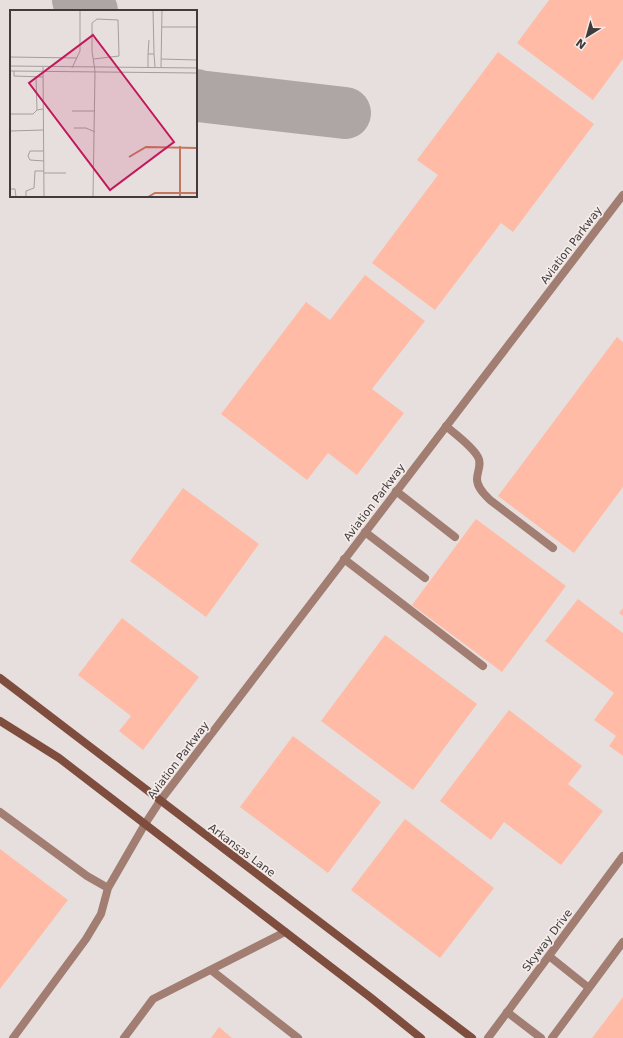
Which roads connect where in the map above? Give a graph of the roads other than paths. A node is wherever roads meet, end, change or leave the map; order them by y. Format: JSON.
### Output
{"nodes":[{"id":1,"x":623,"y":195,"type":"edge"},
{"id":2,"x":446,"y":426,"type":"junction"},
{"id":3,"x":396,"y":491,"type":"junction"},
{"id":4,"x":366,"y":532,"type":"junction"},
{"id":5,"x":455,"y":537,"type":"dead end"},
{"id":6,"x":553,"y":548,"type":"dead end"},
{"id":7,"x":344,"y":559,"type":"junction"},
{"id":8,"x":424,"y":578,"type":"dead end"},
{"id":9,"x":483,"y":666,"type":"dead end"},
{"id":10,"x":0,"y":678,"type":"edge"},
{"id":11,"x":0,"y":721,"type":"edge"},
{"id":12,"x":160,"y":801,"type":"junction"},
{"id":13,"x":0,"y":812,"type":"edge"},
{"id":14,"x":145,"y":824,"type":"junction"},
{"id":15,"x":623,"y":856,"type":"edge"},
{"id":16,"x":108,"y":888,"type":"junction"},
{"id":17,"x":285,"y":932,"type":"junction"},
{"id":18,"x":623,"y":942,"type":"edge"},
{"id":19,"x":548,"y":956,"type":"junction"},
{"id":20,"x":211,"y":970,"type":"junction"},
{"id":21,"x":589,"y":988,"type":"junction"},
{"id":22,"x":507,"y":1012,"type":"junction"},
{"id":23,"x":12,"y":1038,"type":"edge"},
{"id":24,"x":124,"y":1038,"type":"edge"},
{"id":25,"x":298,"y":1038,"type":"edge"},
{"id":26,"x":421,"y":1038,"type":"edge"},
{"id":27,"x":472,"y":1038,"type":"edge"},
{"id":28,"x":488,"y":1038,"type":"edge"},
{"id":29,"x":541,"y":1038,"type":"edge"},
{"id":30,"x":552,"y":1038,"type":"edge"}],
"edges":[{"from":1,"to":2,"type":"street","name":"Aviation Parkway"},
{"from":2,"to":3,"type":"street","name":"Aviation Parkway"},
{"from":2,"to":6,"type":"street"},
{"from":3,"to":4,"type":"street","name":"Aviation Parkway"},
{"from":3,"to":5,"type":"street"},
{"from":4,"to":7,"type":"street","name":"Aviation Parkway"},
{"from":4,"to":8,"type":"street"},
{"from":7,"to":9,"type":"street"},
{"from":7,"to":12,"type":"street","name":"Aviation Parkway"},
{"from":10,"to":12,"type":"main road","name":"Arkansas Lane"},
{"from":11,"to":14,"type":"main road"},
{"from":12,"to":14,"type":"street","name":"Aviation Parkway"},
{"from":12,"to":27,"type":"main road","name":"Arkansas Lane"},
{"from":13,"to":16,"type":"street"},
{"from":14,"to":16,"type":"street","name":"Aviation Parkway"},
{"from":14,"to":17,"type":"main road"},
{"from":15,"to":19,"type":"street","name":"Skyway Drive"},
{"from":16,"to":23,"type":"street","name":"Aviation Parkway"},
{"from":17,"to":20,"type":"street"},
{"from":17,"to":26,"type":"main road"},
{"from":18,"to":21,"type":"street"},
{"from":19,"to":21,"type":"street"},
{"from":19,"to":22,"type":"street","name":"Skyway Drive"},
{"from":20,"to":24,"type":"street"},
{"from":20,"to":25,"type":"street"},
{"from":21,"to":30,"type":"street"},
{"from":22,"to":28,"type":"street","name":"Skyway Drive"},
{"from":22,"to":29,"type":"street"}]}
